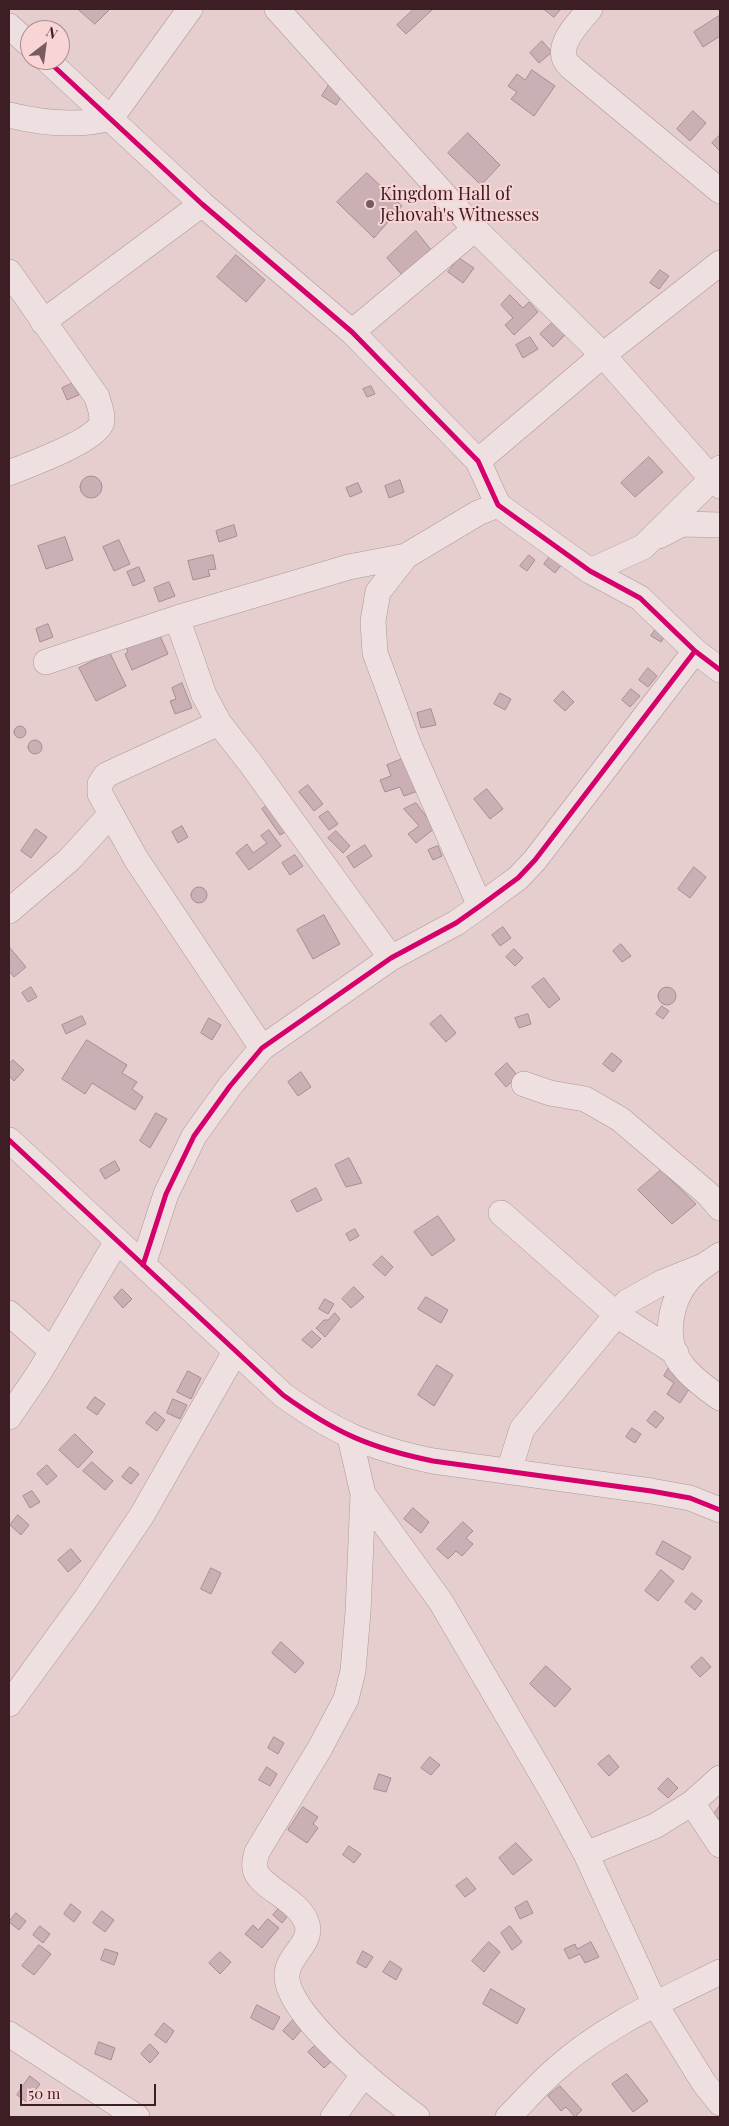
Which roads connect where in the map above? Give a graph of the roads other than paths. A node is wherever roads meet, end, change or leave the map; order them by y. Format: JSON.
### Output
{"nodes":[{"id":1,"x":190,"y":9,"type":"edge"},
{"id":2,"x":277,"y":9,"type":"edge"},
{"id":3,"x":590,"y":9,"type":"edge"},
{"id":4,"x":9,"y":26,"type":"edge"},
{"id":5,"x":20,"y":36,"type":"edge"},
{"id":6,"x":58,"y":70,"type":"edge"},
{"id":7,"x":9,"y":116,"type":"edge"},
{"id":8,"x":111,"y":118,"type":"junction"},
{"id":9,"x":720,"y":191,"type":"edge"},
{"id":10,"x":202,"y":204,"type":"junction"},
{"id":11,"x":475,"y":230,"type":"junction"},
{"id":12,"x":720,"y":263,"type":"edge"},
{"id":13,"x":9,"y":272,"type":"edge"},
{"id":14,"x":43,"y":322,"type":"junction"},
{"id":15,"x":352,"y":332,"type":"junction"},
{"id":16,"x":603,"y":355,"type":"junction"},
{"id":17,"x":478,"y":461,"type":"junction"},
{"id":18,"x":9,"y":473,"type":"edge"},
{"id":19,"x":717,"y":478,"type":"edge"},
{"id":20,"x":498,"y":505,"type":"junction"},
{"id":21,"x":720,"y":525,"type":"edge"},
{"id":22,"x":643,"y":547,"type":"junction"},
{"id":23,"x":406,"y":556,"type":"junction"},
{"id":24,"x":590,"y":571,"type":"junction"},
{"id":25,"x":176,"y":618,"type":"junction"},
{"id":26,"x":695,"y":651,"type":"junction"},
{"id":27,"x":46,"y":662,"type":"dead end"},
{"id":28,"x":720,"y":670,"type":"edge"},
{"id":29,"x":218,"y":723,"type":"junction"},
{"id":30,"x":110,"y":814,"type":"junction"},
{"id":31,"x":480,"y":906,"type":"junction"},
{"id":32,"x":9,"y":911,"type":"edge"},
{"id":33,"x":391,"y":958,"type":"junction"},
{"id":34,"x":262,"y":1048,"type":"junction"},
{"id":35,"x":524,"y":1084,"type":"dead end"},
{"id":36,"x":9,"y":1140,"type":"edge"},
{"id":37,"x":720,"y":1208,"type":"edge"},
{"id":38,"x":501,"y":1213,"type":"dead end"},
{"id":39,"x":117,"y":1241,"type":"junction"},
{"id":40,"x":712,"y":1260,"type":"edge"},
{"id":41,"x":143,"y":1265,"type":"junction"},
{"id":42,"x":9,"y":1313,"type":"edge"},
{"id":43,"x":617,"y":1315,"type":"junction"},
{"id":44,"x":52,"y":1351,"type":"junction"},
{"id":45,"x":235,"y":1352,"type":"junction"},
{"id":46,"x":676,"y":1353,"type":"junction"},
{"id":47,"x":720,"y":1398,"type":"edge"},
{"id":48,"x":9,"y":1417,"type":"edge"},
{"id":49,"x":350,"y":1437,"type":"junction"},
{"id":50,"x":508,"y":1471,"type":"junction"},
{"id":51,"x":363,"y":1494,"type":"junction"},
{"id":52,"x":720,"y":1510,"type":"edge"},
{"id":53,"x":9,"y":1704,"type":"edge"},
{"id":54,"x":720,"y":1778,"type":"edge"},
{"id":55,"x":692,"y":1803,"type":"junction"},
{"id":56,"x":720,"y":1845,"type":"edge"},
{"id":57,"x":586,"y":1854,"type":"junction"},
{"id":58,"x":720,"y":1972,"type":"edge"},
{"id":59,"x":655,"y":2004,"type":"junction"},
{"id":60,"x":9,"y":2034,"type":"edge"},
{"id":61,"x":364,"y":2074,"type":"junction"},
{"id":62,"x":712,"y":2079,"type":"edge"},
{"id":63,"x":720,"y":2103,"type":"edge"},
{"id":64,"x":136,"y":2117,"type":"edge"},
{"id":65,"x":333,"y":2117,"type":"edge"},
{"id":66,"x":417,"y":2117,"type":"edge"},
{"id":67,"x":508,"y":2117,"type":"edge"}],
"edges":[{"from":1,"to":8,"type":"street"},
{"from":2,"to":11,"type":"street"},
{"from":3,"to":9,"type":"street"},
{"from":4,"to":5,"type":"street"},
{"from":6,"to":8,"type":"street"},
{"from":7,"to":8,"type":"street"},
{"from":8,"to":10,"type":"street"},
{"from":10,"to":14,"type":"street"},
{"from":10,"to":15,"type":"street"},
{"from":11,"to":15,"type":"street"},
{"from":11,"to":16,"type":"street"},
{"from":12,"to":16,"type":"street"},
{"from":13,"to":14,"type":"street"},
{"from":14,"to":18,"type":"street"},
{"from":15,"to":17,"type":"street"},
{"from":16,"to":17,"type":"street"},
{"from":16,"to":19,"type":"street"},
{"from":17,"to":20,"type":"street"},
{"from":19,"to":22,"type":"street"},
{"from":20,"to":23,"type":"street"},
{"from":20,"to":24,"type":"street"},
{"from":21,"to":22,"type":"street"},
{"from":22,"to":24,"type":"street"},
{"from":23,"to":25,"type":"street"},
{"from":23,"to":31,"type":"street"},
{"from":24,"to":26,"type":"street"},
{"from":25,"to":27,"type":"street"},
{"from":25,"to":29,"type":"street"},
{"from":26,"to":28,"type":"street"},
{"from":26,"to":31,"type":"street"},
{"from":29,"to":30,"type":"street"},
{"from":29,"to":33,"type":"street"},
{"from":30,"to":32,"type":"street"},
{"from":30,"to":34,"type":"street"},
{"from":31,"to":33,"type":"street"},
{"from":33,"to":34,"type":"street"},
{"from":34,"to":41,"type":"street"},
{"from":35,"to":37,"type":"street"},
{"from":36,"to":39,"type":"street"},
{"from":38,"to":43,"type":"street"},
{"from":39,"to":41,"type":"street"},
{"from":39,"to":44,"type":"street"},
{"from":40,"to":43,"type":"street"},
{"from":40,"to":46,"type":"street"},
{"from":41,"to":45,"type":"street"},
{"from":42,"to":44,"type":"street"},
{"from":43,"to":46,"type":"street"},
{"from":43,"to":50,"type":"street"},
{"from":44,"to":48,"type":"street"},
{"from":45,"to":49,"type":"street"},
{"from":45,"to":53,"type":"street"},
{"from":46,"to":47,"type":"street"},
{"from":49,"to":50,"type":"street"},
{"from":49,"to":51,"type":"street"},
{"from":50,"to":52,"type":"street"},
{"from":51,"to":57,"type":"street"},
{"from":51,"to":61,"type":"street"},
{"from":54,"to":55,"type":"street"},
{"from":55,"to":56,"type":"street"},
{"from":55,"to":57,"type":"street"},
{"from":57,"to":59,"type":"street"},
{"from":58,"to":59,"type":"street"},
{"from":59,"to":62,"type":"street"},
{"from":59,"to":67,"type":"street"},
{"from":60,"to":64,"type":"street"},
{"from":61,"to":65,"type":"street"},
{"from":61,"to":66,"type":"street"},
{"from":62,"to":63,"type":"street"}]}
